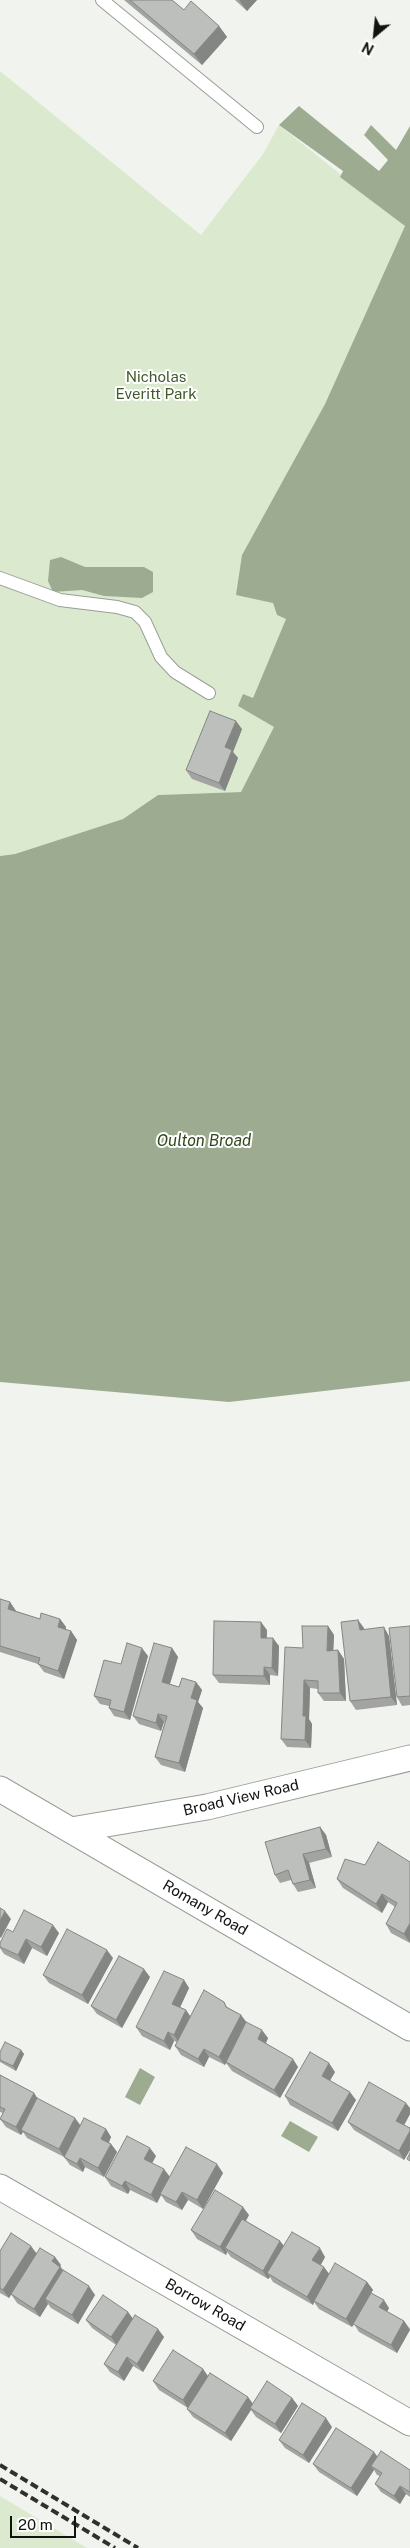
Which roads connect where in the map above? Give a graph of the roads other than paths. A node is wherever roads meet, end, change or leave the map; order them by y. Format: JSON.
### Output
{"nodes":[{"id":1,"x":102,"y":0,"type":"edge"},
{"id":2,"x":257,"y":127,"type":"dead end"},
{"id":3,"x":0,"y":578,"type":"edge"},
{"id":4,"x":209,"y":693,"type":"dead end"},
{"id":5,"x":410,"y":1758,"type":"edge"},
{"id":6,"x":0,"y":1790,"type":"edge"},
{"id":7,"x":71,"y":1830,"type":"junction"},
{"id":8,"x":410,"y":2028,"type":"edge"},
{"id":9,"x":0,"y":2187,"type":"edge"},
{"id":10,"x":410,"y":2423,"type":"edge"}],
"edges":[{"from":1,"to":2,"type":"lane"},
{"from":3,"to":4,"type":"lane"},
{"from":5,"to":7,"type":"street","name":"Broad View Road"},
{"from":6,"to":7,"type":"street","name":"Romany Road"},
{"from":7,"to":8,"type":"street","name":"Romany Road"},
{"from":9,"to":10,"type":"street","name":"Borrow Road"}]}
